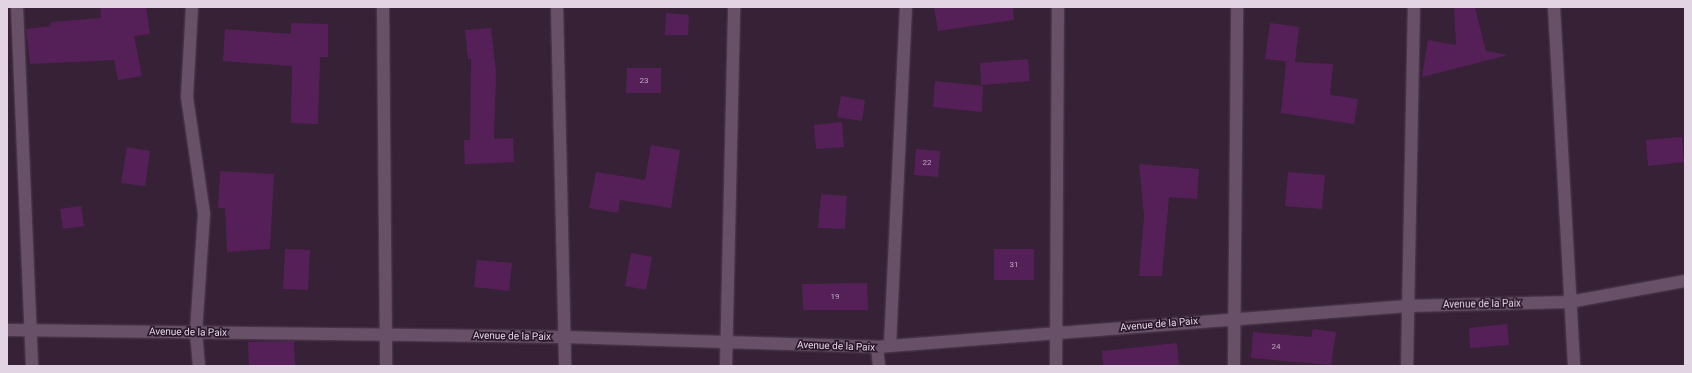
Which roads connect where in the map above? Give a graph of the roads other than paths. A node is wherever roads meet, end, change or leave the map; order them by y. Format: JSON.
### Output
{"nodes":[{"id":1,"x":17,"y":7,"type":"edge"},
{"id":2,"x":192,"y":7,"type":"edge"},
{"id":3,"x":383,"y":7,"type":"edge"},
{"id":4,"x":557,"y":7,"type":"edge"},
{"id":5,"x":734,"y":7,"type":"edge"},
{"id":6,"x":906,"y":7,"type":"edge"},
{"id":7,"x":1058,"y":7,"type":"edge"},
{"id":8,"x":1237,"y":7,"type":"edge"},
{"id":9,"x":1414,"y":7,"type":"edge"},
{"id":10,"x":1554,"y":7,"type":"edge"},
{"id":11,"x":1685,"y":281,"type":"edge"},
{"id":12,"x":1569,"y":302,"type":"junction"},
{"id":13,"x":1408,"y":306,"type":"junction"},
{"id":14,"x":1235,"y":318,"type":"junction"},
{"id":15,"x":7,"y":330,"type":"edge"},
{"id":16,"x":29,"y":330,"type":"junction"},
{"id":17,"x":196,"y":332,"type":"junction"},
{"id":18,"x":1055,"y":333,"type":"junction"},
{"id":19,"x":384,"y":335,"type":"junction"},
{"id":20,"x":565,"y":336,"type":"junction"},
{"id":21,"x":725,"y":342,"type":"junction"},
{"id":22,"x":890,"y":345,"type":"junction"},
{"id":23,"x":877,"y":347,"type":"junction"},
{"id":24,"x":32,"y":366,"type":"edge"},
{"id":25,"x":199,"y":366,"type":"edge"},
{"id":26,"x":386,"y":366,"type":"edge"},
{"id":27,"x":565,"y":366,"type":"edge"},
{"id":28,"x":726,"y":366,"type":"edge"},
{"id":29,"x":879,"y":366,"type":"edge"},
{"id":30,"x":1056,"y":366,"type":"edge"},
{"id":31,"x":1234,"y":366,"type":"edge"},
{"id":32,"x":1407,"y":366,"type":"edge"},
{"id":33,"x":1574,"y":366,"type":"edge"}],
"edges":[{"from":1,"to":16,"type":"street"},
{"from":2,"to":17,"type":"street"},
{"from":3,"to":19,"type":"street"},
{"from":4,"to":20,"type":"street"},
{"from":5,"to":21,"type":"street"},
{"from":6,"to":22,"type":"street"},
{"from":7,"to":18,"type":"street"},
{"from":8,"to":14,"type":"street"},
{"from":9,"to":13,"type":"street"},
{"from":10,"to":12,"type":"street"},
{"from":11,"to":12,"type":"street","name":"Avenue de la Paix"},
{"from":12,"to":13,"type":"street","name":"Avenue de la Paix"},
{"from":12,"to":33,"type":"street"},
{"from":13,"to":14,"type":"street","name":"Avenue de la Paix"},
{"from":13,"to":32,"type":"street"},
{"from":14,"to":18,"type":"street","name":"Avenue de la Paix"},
{"from":14,"to":31,"type":"street"},
{"from":15,"to":16,"type":"street","name":"Avenue de la Paix"},
{"from":16,"to":17,"type":"street","name":"Avenue de la Paix"},
{"from":16,"to":24,"type":"street"},
{"from":17,"to":19,"type":"street","name":"Avenue de la Paix"},
{"from":17,"to":25,"type":"street"},
{"from":18,"to":22,"type":"street","name":"Avenue de la Paix"},
{"from":18,"to":30,"type":"street"},
{"from":19,"to":20,"type":"street","name":"Avenue de la Paix"},
{"from":19,"to":26,"type":"street"},
{"from":20,"to":21,"type":"street","name":"Avenue de la Paix"},
{"from":20,"to":27,"type":"street"},
{"from":21,"to":23,"type":"street","name":"Avenue de la Paix"},
{"from":21,"to":28,"type":"street"},
{"from":22,"to":23,"type":"street","name":"Avenue de la Paix"},
{"from":23,"to":29,"type":"street"}]}
